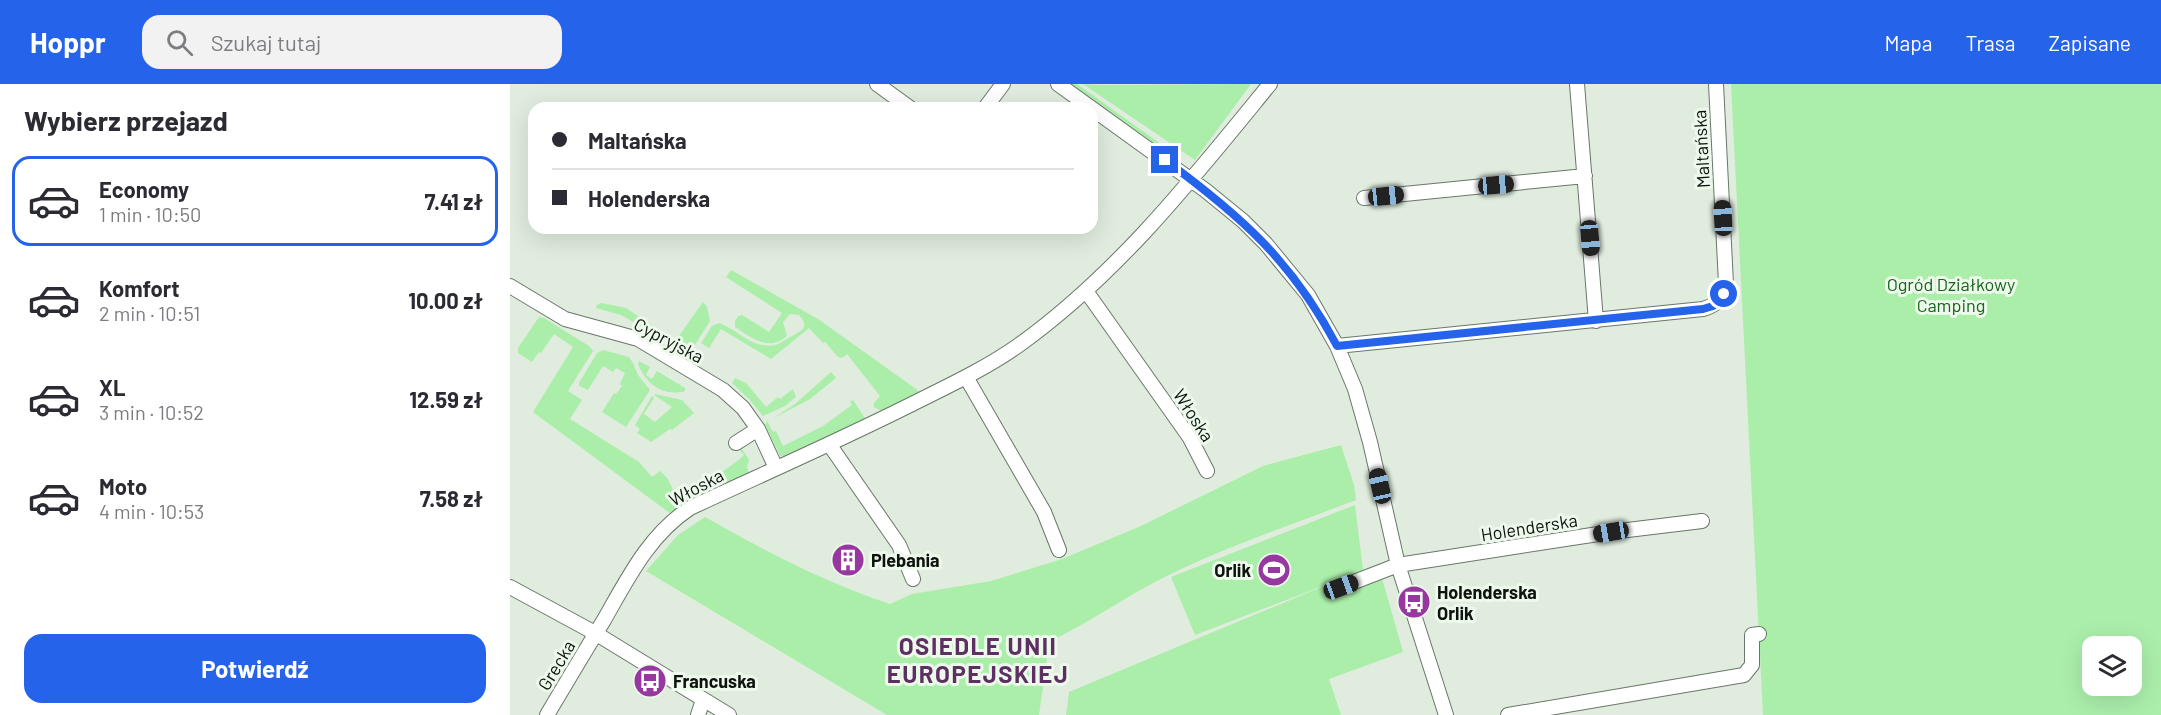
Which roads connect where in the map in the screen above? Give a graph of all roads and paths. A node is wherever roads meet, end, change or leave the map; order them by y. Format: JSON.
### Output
{"nodes":[{"id":1,"x":877,"y":84,"type":"edge"},
{"id":2,"x":1002,"y":84,"type":"edge"},
{"id":3,"x":1058,"y":84,"type":"edge"},
{"id":4,"x":1270,"y":84,"type":"edge"},
{"id":5,"x":1577,"y":84,"type":"edge"},
{"id":6,"x":1716,"y":84,"type":"edge"},
{"id":7,"x":902,"y":102,"type":"edge"},
{"id":8,"x":989,"y":102,"type":"edge"},
{"id":9,"x":1083,"y":102,"type":"edge"},
{"id":10,"x":1098,"y":113,"type":"edge"},
{"id":11,"x":1585,"y":176,"type":"junction"},
{"id":12,"x":1191,"y":179,"type":"junction"},
{"id":13,"x":1364,"y":198,"type":"dead end"},
{"id":14,"x":510,"y":286,"type":"edge"},
{"id":15,"x":1086,"y":291,"type":"junction"},
{"id":16,"x":1596,"y":321,"type":"junction"},
{"id":17,"x":1337,"y":346,"type":"junction"},
{"id":18,"x":966,"y":377,"type":"junction"},
{"id":19,"x":868,"y":409,"type":"dead end"},
{"id":20,"x":874,"y":423,"type":"junction"},
{"id":21,"x":758,"y":429,"type":"junction"},
{"id":22,"x":736,"y":443,"type":"dead end"},
{"id":23,"x":829,"y":444,"type":"junction"},
{"id":24,"x":776,"y":468,"type":"junction"},
{"id":25,"x":1207,"y":471,"type":"dead end"},
{"id":26,"x":1702,"y":521,"type":"dead end"},
{"id":27,"x":1059,"y":550,"type":"dead end"},
{"id":28,"x":1398,"y":565,"type":"junction"},
{"id":29,"x":913,"y":579,"type":"dead end"},
{"id":30,"x":510,"y":587,"type":"edge"},
{"id":31,"x":1341,"y":587,"type":"dead end"},
{"id":32,"x":595,"y":633,"type":"junction"},
{"id":33,"x":1759,"y":634,"type":"dead end"},
{"id":34,"x":704,"y":700,"type":"junction"},
{"id":35,"x":547,"y":715,"type":"edge"},
{"id":36,"x":698,"y":715,"type":"edge"},
{"id":37,"x":729,"y":715,"type":"edge"},
{"id":38,"x":1446,"y":715,"type":"edge"},
{"id":39,"x":1508,"y":715,"type":"edge"}],
"edges":[{"from":1,"to":7,"type":"street"},
{"from":2,"to":8,"type":"street"},
{"from":3,"to":9,"type":"street"},
{"from":4,"to":12,"type":"street","name":"Włoska"},
{"from":5,"to":11,"type":"street"},
{"from":6,"to":16,"type":"street","name":"Maltańska"},
{"from":10,"to":12,"type":"street"},
{"from":11,"to":13,"type":"street"},
{"from":11,"to":16,"type":"street"},
{"from":12,"to":15,"type":"street","name":"Włoska"},
{"from":12,"to":17,"type":"street"},
{"from":14,"to":21,"type":"street","name":"Cypryjska"},
{"from":15,"to":18,"type":"street","name":"Włoska"},
{"from":15,"to":25,"type":"street","name":"Włoska"},
{"from":16,"to":17,"type":"street","name":"Maltańska"},
{"from":17,"to":28,"type":"street"},
{"from":18,"to":20,"type":"street","name":"Włoska"},
{"from":18,"to":27,"type":"street"},
{"from":19,"to":20,"type":"street"},
{"from":20,"to":23,"type":"street","name":"Włoska"},
{"from":21,"to":22,"type":"street"},
{"from":21,"to":24,"type":"street","name":"Cypryjska"},
{"from":23,"to":24,"type":"street","name":"Włoska"},
{"from":23,"to":29,"type":"street"},
{"from":24,"to":32,"type":"street","name":"Włoska"},
{"from":26,"to":28,"type":"street","name":"Holenderska"},
{"from":28,"to":31,"type":"street","name":"Holenderska"},
{"from":28,"to":38,"type":"street"},
{"from":30,"to":32,"type":"street"},
{"from":32,"to":34,"type":"street"},
{"from":32,"to":35,"type":"street","name":"Grecka"},
{"from":33,"to":39,"type":"street"},
{"from":34,"to":36,"type":"street"},
{"from":34,"to":37,"type":"street"}]}
